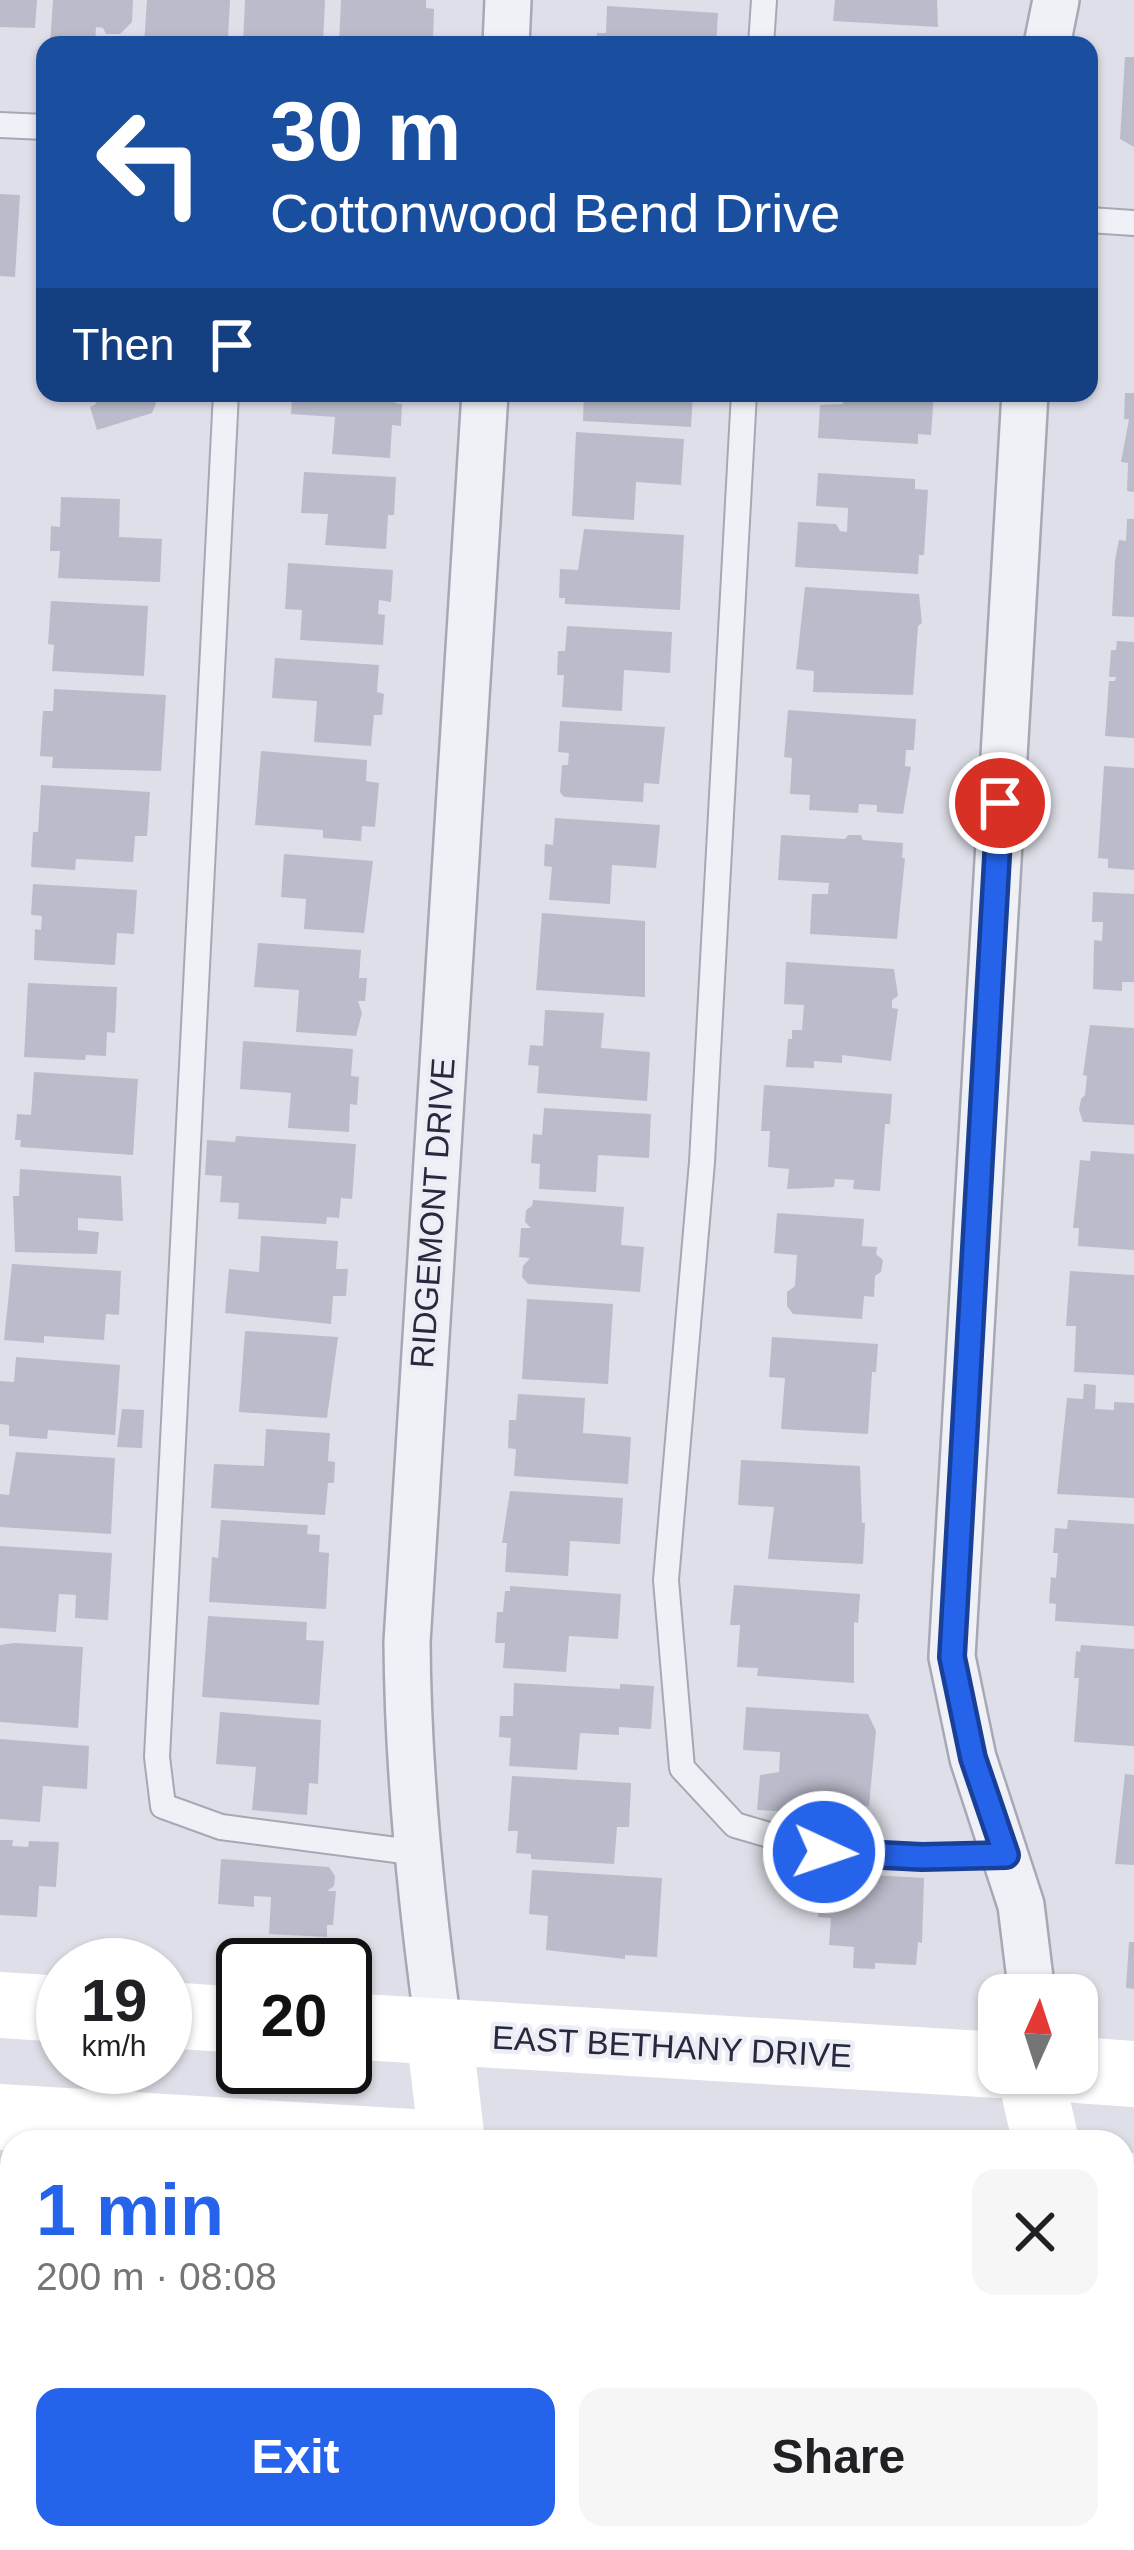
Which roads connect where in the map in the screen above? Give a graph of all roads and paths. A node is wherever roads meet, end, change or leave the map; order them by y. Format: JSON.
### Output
{"nodes":[{"id":1,"x":508,"y":0,"type":"edge"},
{"id":2,"x":764,"y":0,"type":"edge"},
{"id":3,"x":1056,"y":0,"type":"edge"},
{"id":4,"x":506,"y":36,"type":"edge"},
{"id":5,"x":762,"y":36,"type":"edge"},
{"id":6,"x":1049,"y":36,"type":"edge"},
{"id":7,"x":0,"y":125,"type":"edge"},
{"id":8,"x":36,"y":127,"type":"edge"},
{"id":9,"x":1098,"y":221,"type":"edge"},
{"id":10,"x":1134,"y":223,"type":"edge"},
{"id":11,"x":226,"y":402,"type":"edge"},
{"id":12,"x":484,"y":402,"type":"edge"},
{"id":13,"x":744,"y":402,"type":"edge"},
{"id":14,"x":1024,"y":402,"type":"edge"},
{"id":15,"x":419,"y":1853,"type":"junction"},
{"id":16,"x":1006,"y":1855,"type":"junction"},
{"id":17,"x":1029,"y":1974,"type":"edge"},
{"id":18,"x":0,"y":2005,"type":"edge"},
{"id":19,"x":36,"y":2007,"type":"edge"},
{"id":20,"x":372,"y":2028,"type":"edge"},
{"id":21,"x":439,"y":2032,"type":"junction"},
{"id":22,"x":978,"y":2064,"type":"edge"},
{"id":23,"x":1098,"y":2071,"type":"edge"},
{"id":24,"x":1134,"y":2074,"type":"edge"},
{"id":25,"x":1035,"y":2094,"type":"edge"},
{"id":26,"x":0,"y":2116,"type":"edge"},
{"id":27,"x":221,"y":2130,"type":"edge"},
{"id":28,"x":451,"y":2130,"type":"edge"},
{"id":29,"x":1043,"y":2130,"type":"edge"}],
"edges":[{"from":1,"to":4,"type":"street"},
{"from":2,"to":5,"type":"lane"},
{"from":3,"to":6,"type":"street"},
{"from":7,"to":8,"type":"lane"},
{"from":9,"to":10,"type":"lane"},
{"from":11,"to":15,"type":"lane"},
{"from":12,"to":15,"type":"street","name":"RIDGEMONT DRIVE"},
{"from":13,"to":16,"type":"lane"},
{"from":14,"to":16,"type":"street"},
{"from":15,"to":21,"type":"street","name":"RIDGEMONT DRIVE"},
{"from":16,"to":17,"type":"street"},
{"from":18,"to":19,"type":"main road"},
{"from":20,"to":21,"type":"main road","name":"EAST BETHANY DRIVE"},
{"from":21,"to":22,"type":"main road","name":"EAST BETHANY DRIVE"},
{"from":21,"to":28,"type":"main road"},
{"from":23,"to":24,"type":"main road"},
{"from":25,"to":29,"type":"main road"},
{"from":26,"to":27,"type":"main road"}]}
